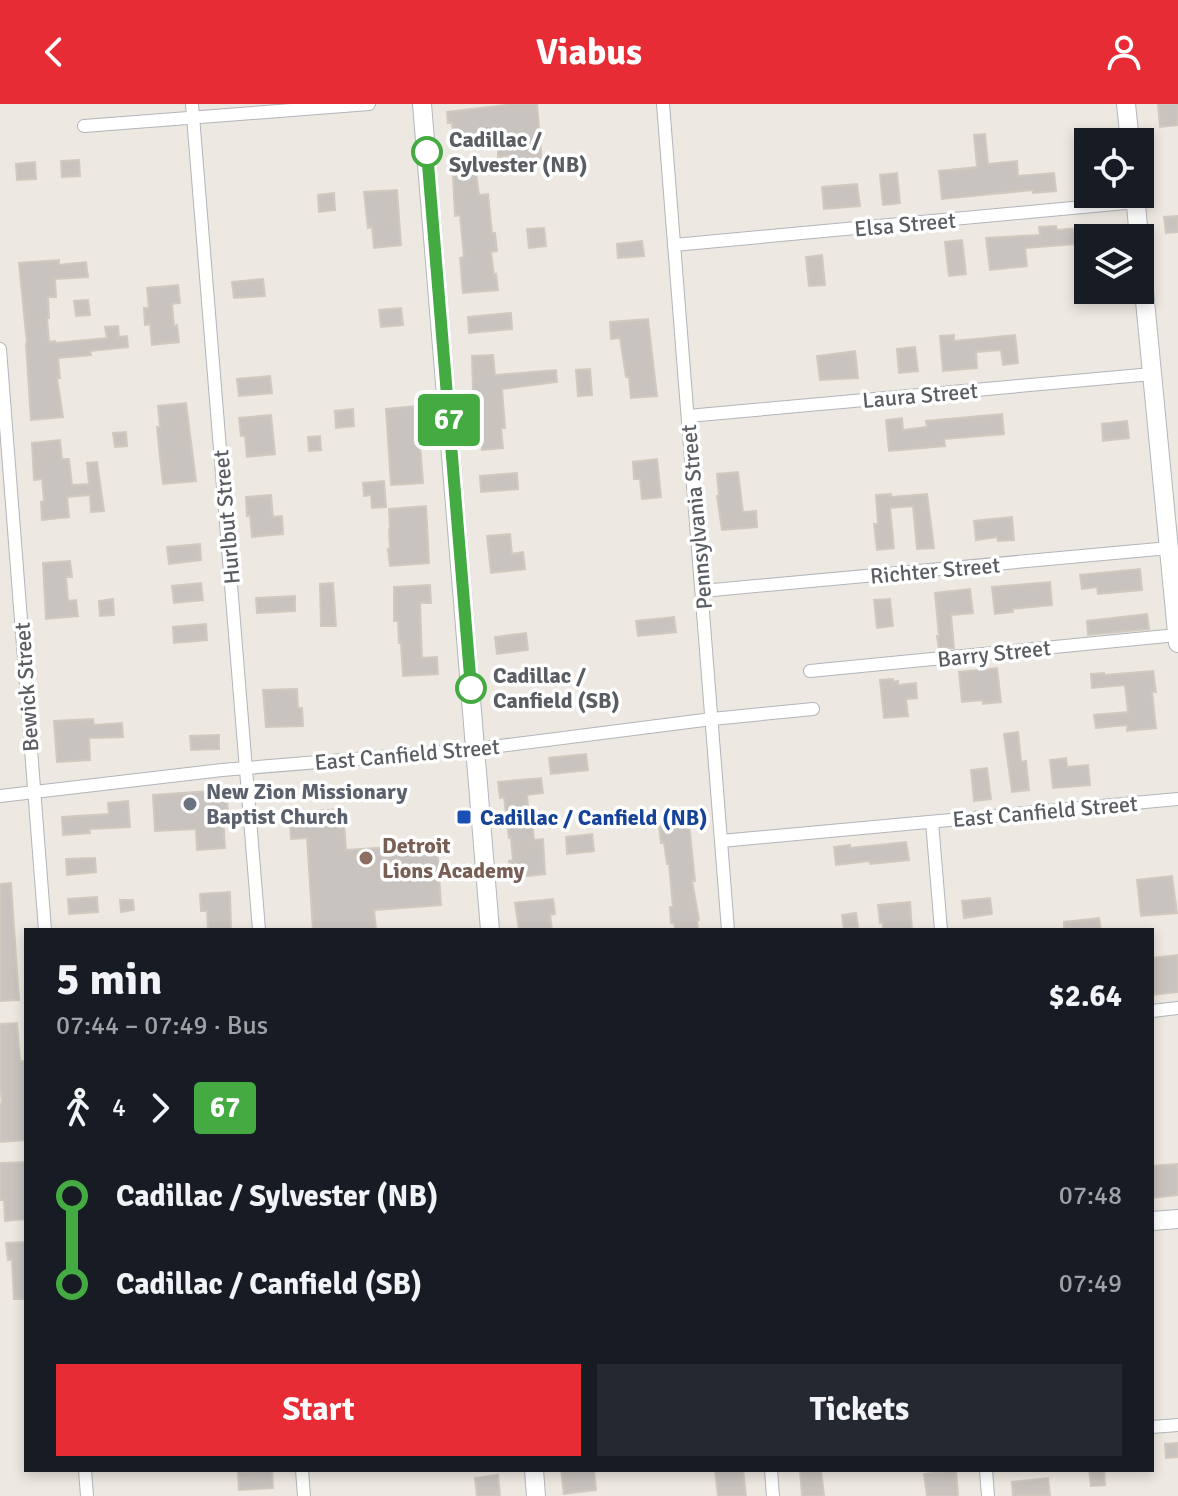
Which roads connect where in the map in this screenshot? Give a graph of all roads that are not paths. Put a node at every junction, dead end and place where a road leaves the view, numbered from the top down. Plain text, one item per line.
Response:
1 (192, 104) edge
2 (369, 104) edge
3 (422, 104) edge
4 (663, 104) edge
5 (1126, 104) edge
6 (193, 118) junction
7 (84, 126) dead end
8 (1129, 128) edge
9 (1074, 204) edge
10 (674, 245) junction
11 (1145, 304) edge
12 (0, 349) edge
13 (1152, 374) junction
14 (688, 416) junction
15 (1169, 548) junction
16 (702, 591) junction
17 (1177, 635) edge
18 (1178, 643) edge
19 (810, 671) dead end
20 (813, 709) dead end
21 (712, 719) junction
22 (476, 749) junction
23 (246, 769) junction
24 (34, 792) junction
25 (0, 796) edge
26 (1178, 799) edge
27 (932, 822) junction
28 (721, 841) junction
29 (45, 928) edge
30 (259, 928) edge
31 (490, 928) edge
32 (728, 928) edge
33 (941, 928) edge
34 (1178, 1008) edge
35 (1154, 1011) edge
36 (1178, 1219) edge
37 (1154, 1221) edge
38 (1178, 1425) edge
39 (1154, 1427) edge
40 (85, 1472) edge
41 (302, 1472) edge
42 (534, 1472) edge
43 (771, 1472) edge
44 (986, 1472) edge
45 (87, 1496) edge
46 (304, 1496) edge
47 (536, 1496) edge
48 (773, 1496) edge
49 (988, 1496) edge

1 - 6 street, Hurlbut Street
2 - 6 street
3 - 22 street
4 - 10 street, Pennsylvania Street
5 - 8 street
6 - 7 street
6 - 23 street, Hurlbut Street
9 - 10 street, Elsa Street
10 - 14 street, Pennsylvania Street
11 - 13 street
12 - 24 street, Bewick Street
13 - 14 street, Laura Street
13 - 15 street
14 - 16 street, Pennsylvania Street
15 - 16 street, Richter Street
15 - 17 street
16 - 21 street, Pennsylvania Street
17 - 18 street
17 - 19 street, Barry Street
20 - 21 street, East Canfield Street
21 - 22 street, East Canfield Street
21 - 28 street, Pennsylvania Street
22 - 23 street, East Canfield Street
22 - 31 street
23 - 24 street, East Canfield Street
23 - 30 street, Hurlbut Street
24 - 25 street, East Canfield Street
24 - 29 street, Bewick Street
26 - 27 street, East Canfield Street
27 - 28 street, East Canfield Street
27 - 33 street
28 - 32 street, Pennsylvania Street
34 - 35 street
36 - 37 street
38 - 39 street
40 - 45 street
41 - 46 street
42 - 47 street
43 - 48 street
44 - 49 street

